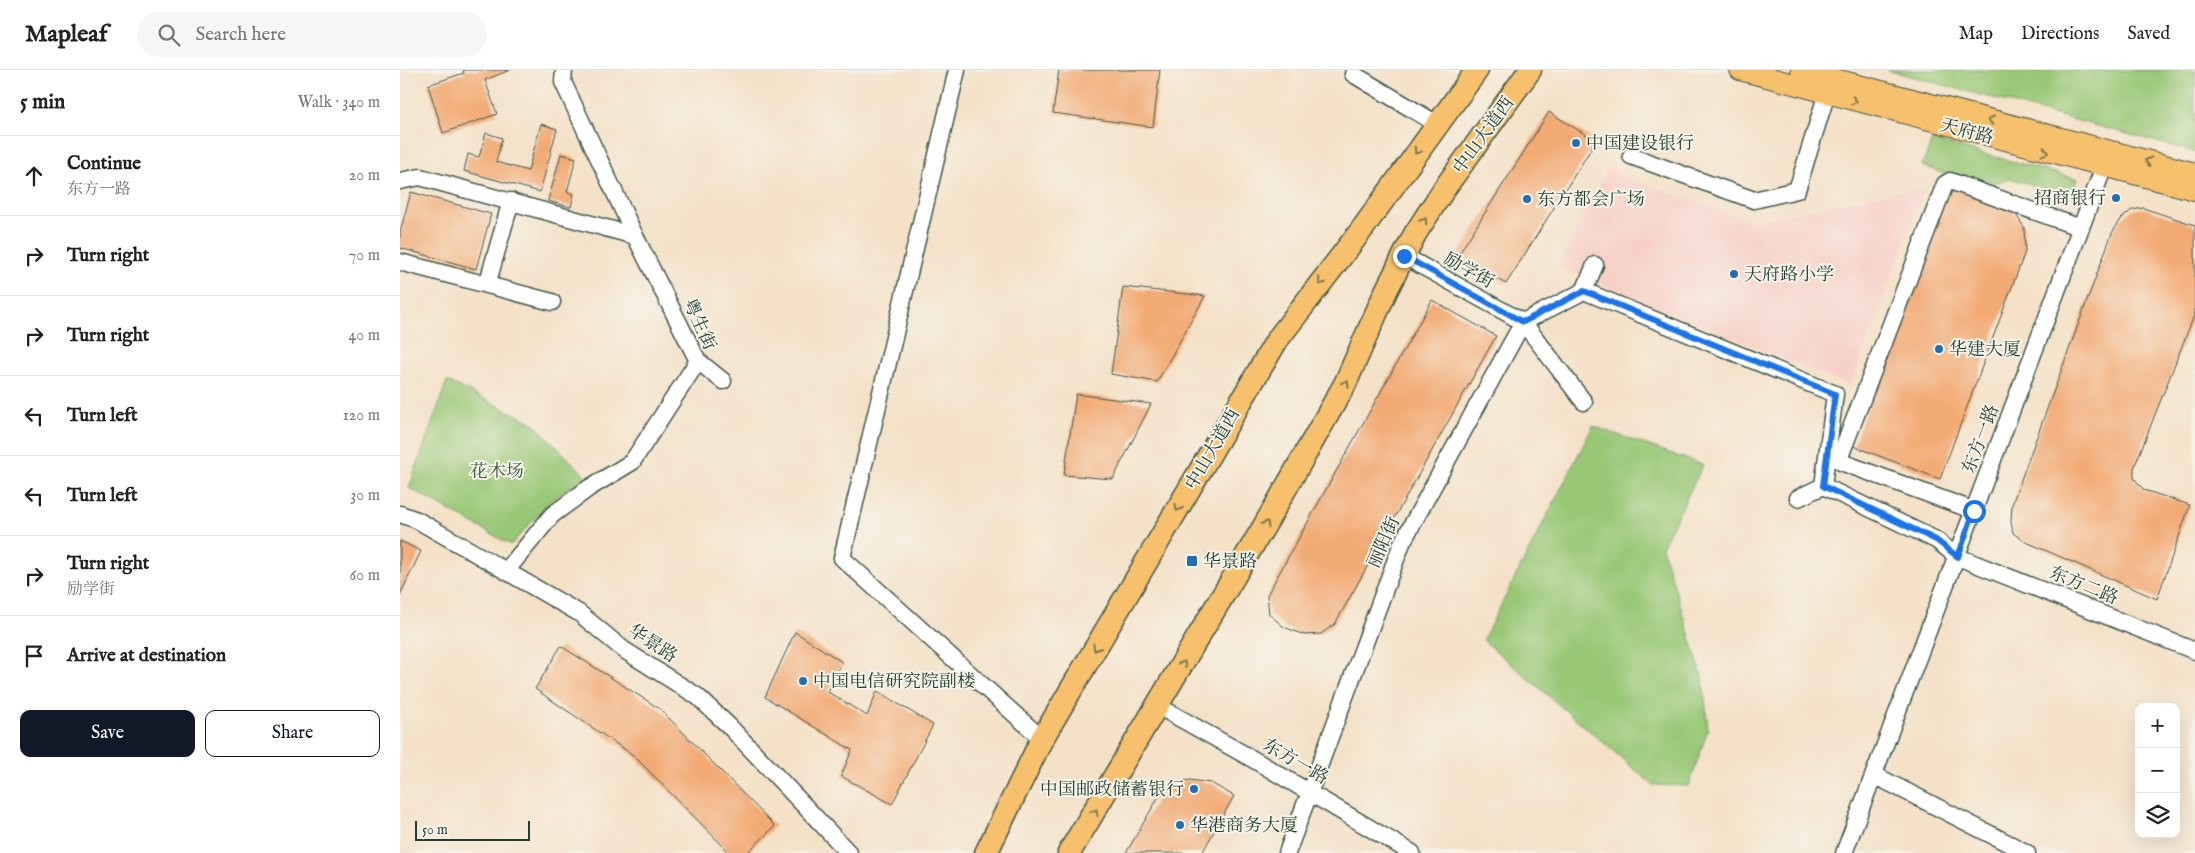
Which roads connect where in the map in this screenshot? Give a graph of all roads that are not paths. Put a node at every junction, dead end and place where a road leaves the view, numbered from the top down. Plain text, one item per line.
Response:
1 (564, 70) edge
2 (957, 70) edge
3 (1478, 70) edge
4 (1530, 70) edge
5 (1740, 70) edge
6 (1801, 70) edge
7 (1353, 74) dead end
8 (1827, 93) junction
9 (1437, 124) junction
10 (1631, 156) dead end
11 (2107, 159) junction
12 (2195, 173) edge
13 (400, 181) edge
14 (2195, 190) edge
15 (511, 201) junction
16 (2082, 228) junction
17 (635, 236) junction
18 (1404, 256) junction
19 (400, 262) edge
20 (1596, 265) dead end
21 (487, 285) junction
22 (1584, 291) junction
23 (552, 302) dead end
24 (1519, 320) junction
25 (698, 361) junction
26 (723, 381) dead end
27 (1584, 402) dead end
28 (1823, 486) junction
29 (1798, 498) dead end
30 (1974, 511) junction
31 (400, 514) edge
32 (1958, 557) junction
33 (507, 570) junction
34 (2195, 651) edge
35 (1158, 706) junction
36 (1042, 739) junction
37 (1874, 775) junction
38 (1309, 792) junction
39 (986, 851) edge
40 (849, 853) edge
41 (1069, 853) edge
42 (1287, 853) edge
43 (1412, 853) edge
44 (1844, 853) edge
45 (2027, 853) edge

1 - 17 street, 粤生街
2 - 36 street
3 - 9 highway, 中山大道西
18 -> 4 highway, 中山大道西
5 - 8 main road, 天府路
11 -> 6 main road, 天府路
7 - 9 street
8 - 10 street
8 -> 11 main road, 天府路
9 -> 36 highway, 中山大道西
12 -> 11 main road, 天府路
11 - 14 main road, 天府路
11 - 16 street, 东方一路
13 - 15 street
15 - 17 street
15 - 21 street
16 - 30 street, 东方一路
16 - 30 street
17 - 25 street, 粤生街
18 - 24 street, 励学街
35 -> 18 highway, 中山大道西
19 - 21 street
20 - 22 street
21 - 23 street
22 - 24 street
22 - 28 street
24 - 27 street
24 - 38 street, 丽阳街
25 - 26 street
25 - 33 street, 粤生街
28 - 29 street
28 - 32 street, 东方二路
30 - 32 street, 东方一路
31 - 33 street, 华景路
32 - 34 street, 东方二路
32 - 37 street, 东方一路
33 - 40 street, 华景路
35 - 38 street, 东方一路
41 -> 35 highway, 中山大道西
36 - 39 highway, 中山大道西
37 - 44 street, 东方一路
37 - 45 street
38 - 42 street, 丽阳街
38 - 43 street, 东方一路

